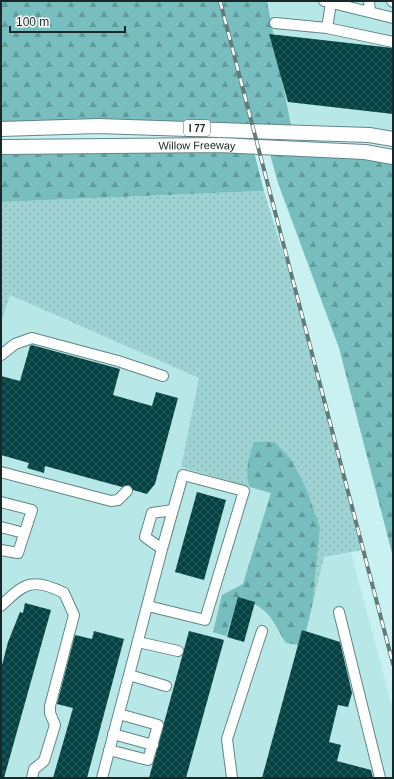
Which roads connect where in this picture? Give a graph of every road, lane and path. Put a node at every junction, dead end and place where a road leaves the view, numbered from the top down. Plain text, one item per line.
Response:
1 (369, 1) edge
2 (327, 2) edge
3 (370, 12) junction
4 (393, 18) edge
5 (274, 23) dead end
6 (328, 28) junction
7 (393, 42) edge
8 (1, 129) edge
9 (393, 139) edge
10 (1, 147) edge
11 (393, 157) edge
12 (1, 356) edge
13 (163, 376) dead end
14 (1, 472) edge
15 (127, 491) dead end
16 (1, 502) edge
17 (173, 510) junction
18 (1, 527) edge
19 (24, 533) junction
20 (162, 549) junction
21 (1, 550) edge
22 (1, 606) edge
23 (148, 606) junction
24 (340, 612) dead end
25 (262, 631) dead end
26 (138, 642) junction
27 (178, 651) dead end
28 (129, 675) junction
29 (166, 686) dead end
30 (119, 714) junction
31 (114, 734) junction
32 (152, 745) junction
33 (109, 750) junction
34 (32, 778) edge
35 (102, 778) edge
36 (232, 778) edge
37 (380, 778) edge

1 - 3 lane
2 - 3 lane
2 - 6 lane
3 - 4 lane
5 - 6 lane
6 - 7 lane
8 - 9 highway, Willow Freeway / I 77
10 - 11 highway, Willow Freeway / I 77
12 - 13 lane
14 - 15 lane
16 - 19 lane
17 - 20 lane
17 - 20 lane
17 - 23 lane
18 - 19 lane
19 - 21 lane
20 - 23 lane
22 - 34 lane
23 - 26 lane
24 - 37 lane
25 - 36 lane
26 - 27 lane
26 - 28 lane
28 - 29 lane
28 - 30 lane
30 - 31 lane
30 - 32 lane
31 - 32 lane
31 - 33 lane
32 - 33 lane
33 - 35 lane

